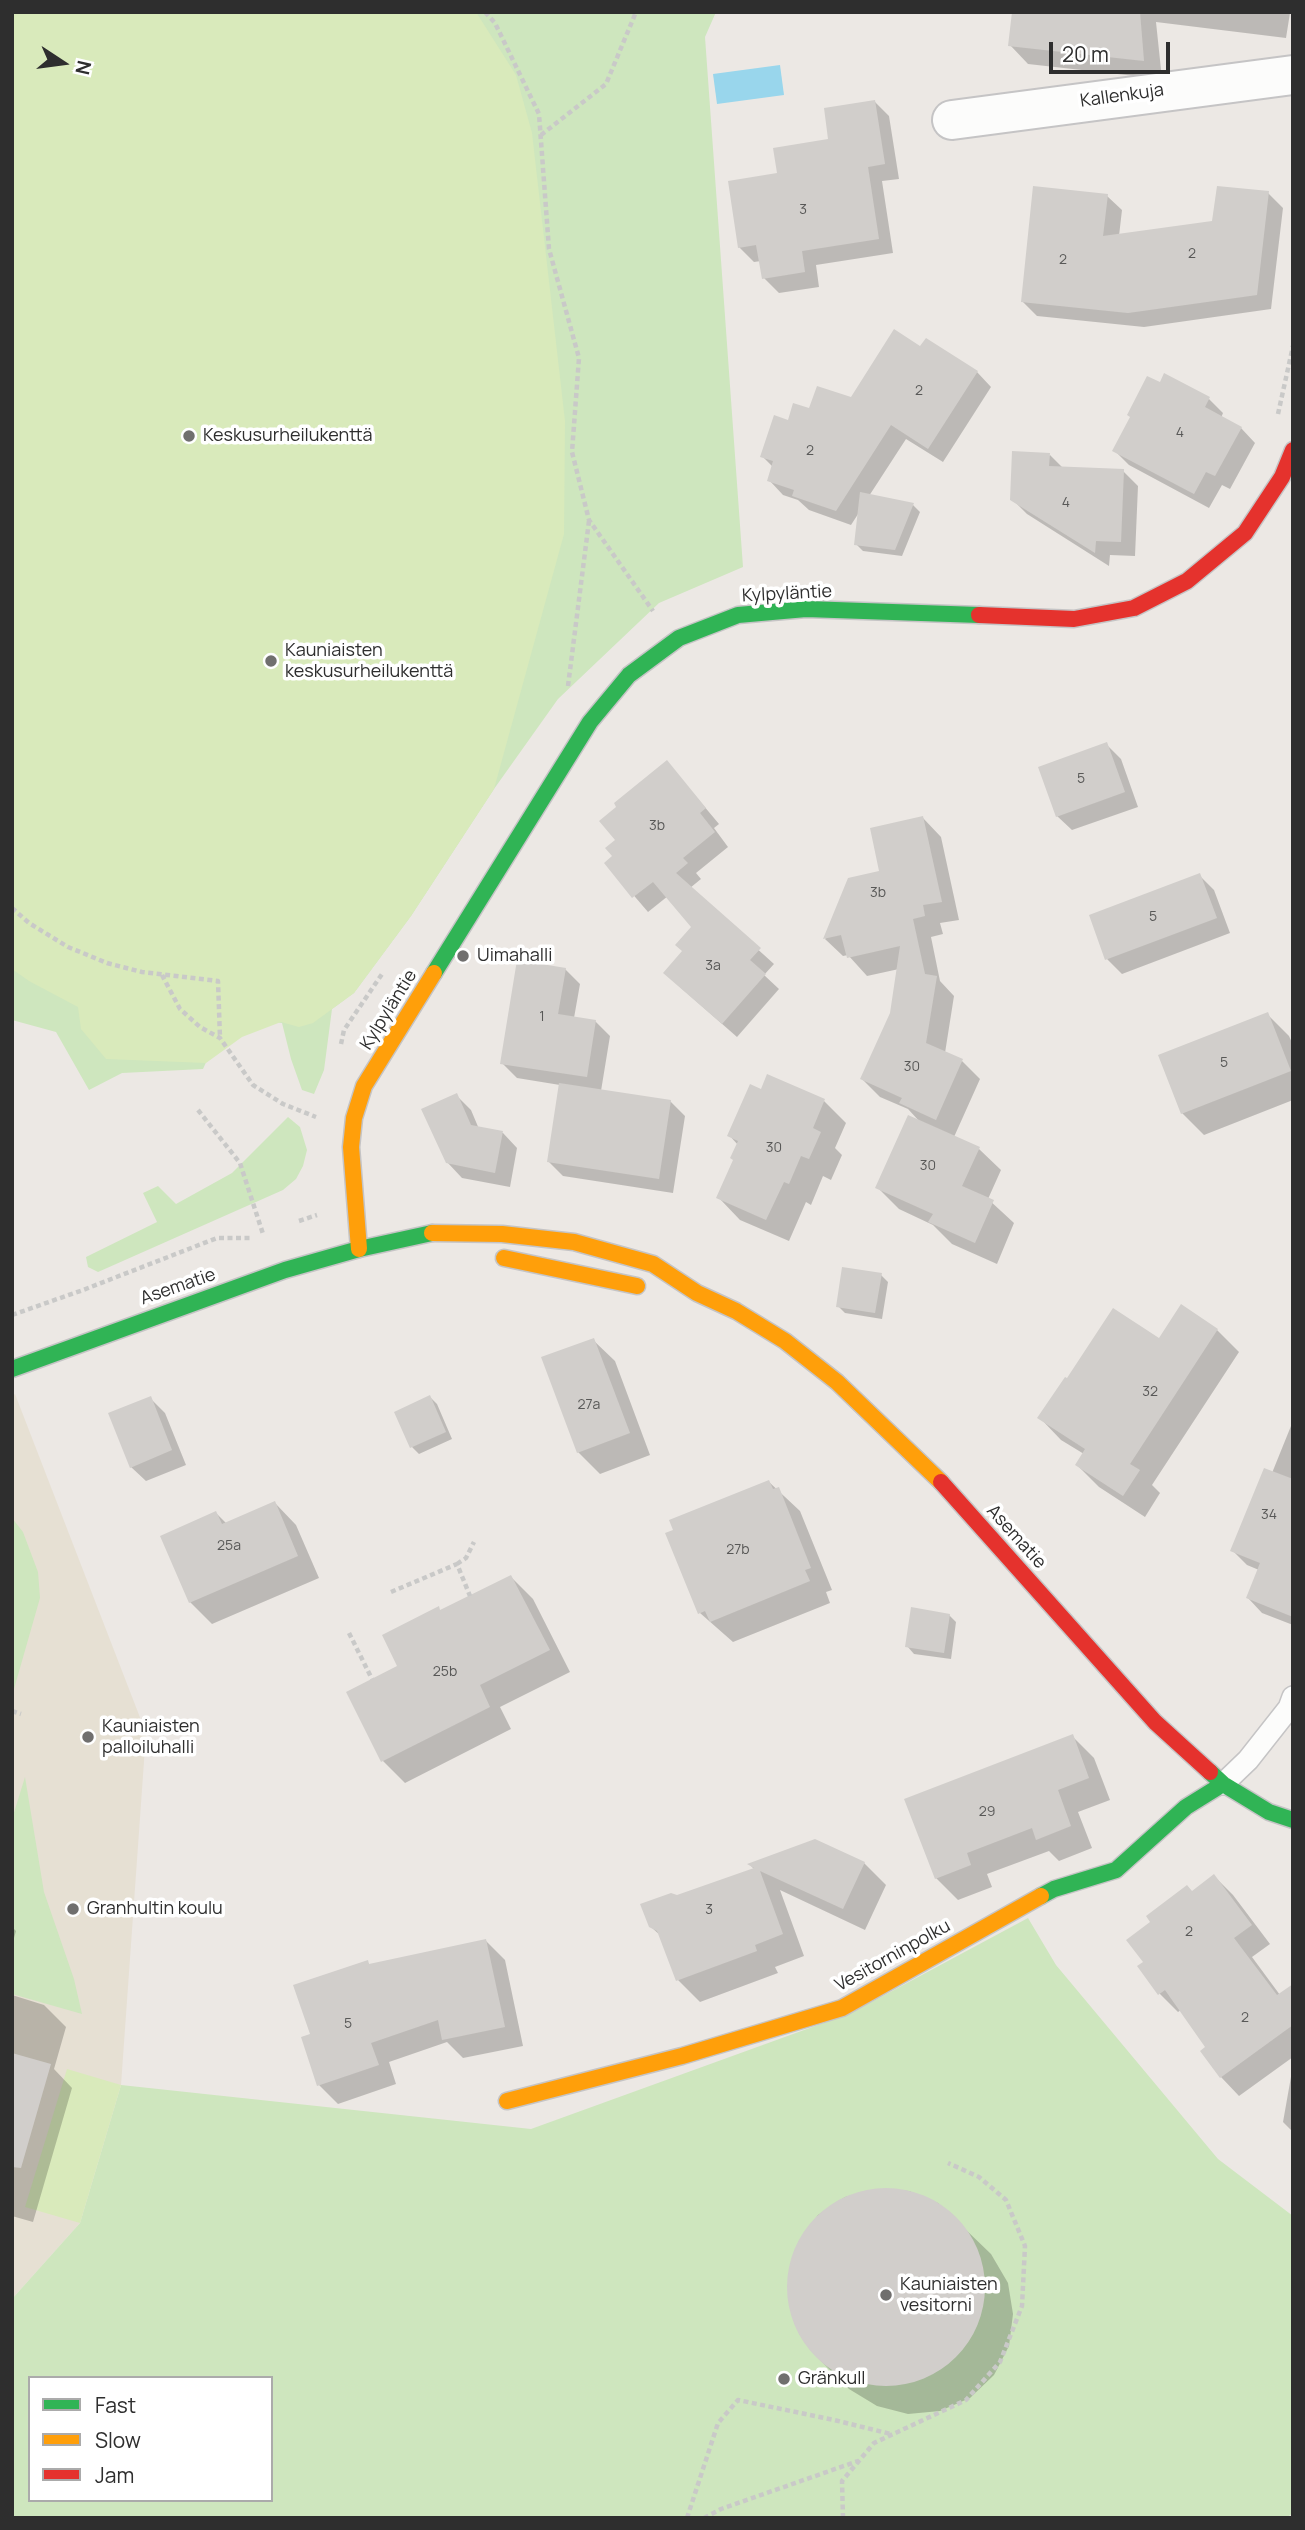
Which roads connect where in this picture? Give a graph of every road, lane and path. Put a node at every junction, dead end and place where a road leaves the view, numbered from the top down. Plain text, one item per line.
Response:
1 (485, 12) edge
2 (636, 12) edge
3 (1293, 75) edge
4 (952, 120) dead end
5 (541, 135) junction
6 (1293, 346) edge
7 (1274, 425) dead end
8 (1293, 450) edge
9 (589, 520) junction
10 (659, 620) dead end
11 (567, 691) dead end
12 (12, 908) edge
13 (162, 975) junction
14 (220, 1038) junction
15 (198, 1110) dead end
16 (324, 1118) dead end
17 (354, 1208) junction
18 (295, 1223) dead end
19 (274, 1230) dead end
20 (263, 1234) junction
21 (359, 1249) junction
22 (408, 1255) dead end
23 (492, 1258) dead end
24 (698, 1293) junction
25 (12, 1315) edge
26 (12, 1368) edge
27 (474, 1542) dead end
28 (457, 1564) junction
29 (391, 1591) dead end
30 (470, 1596) dead end
31 (349, 1633) dead end
32 (372, 1679) dead end
33 (1293, 1697) edge
34 (12, 1711) edge
35 (21, 1714) dead end
36 (1223, 1784) junction
37 (1293, 1820) edge
38 (507, 2101) dead end
39 (948, 2163) dead end
40 (892, 2434) junction
41 (859, 2461) junction
42 (687, 2518) edge
43 (704, 2518) edge
44 (843, 2518) edge

1 - 5 path
2 - 5 path
3 - 4 street, Kallenkuja
5 - 9 path
6 - 7 path
8 - 17 street, Kylpyläntie
9 - 10 path
9 - 11 path
12 - 13 path
13 - 14 path
13 - 14 path
14 - 16 path
15 - 20 path
17 - 18 path
17 - 21 street, Kylpyläntie
19 - 20 path
20 - 25 path
21 - 22 street, Asematie
21 - 24 street, Asematie
21 - 26 street, Asematie
23 - 24 street, Asematie
24 - 36 street, Asematie
27 - 28 path
28 - 29 path
28 - 30 path
31 - 32 path
33 - 36 lane
34 - 35 path
36 - 37 street, Asematie
36 - 38 street, Vesitorninpolku
39 - 40 path
40 - 41 path
40 - 42 path
41 - 43 path
41 - 44 path

